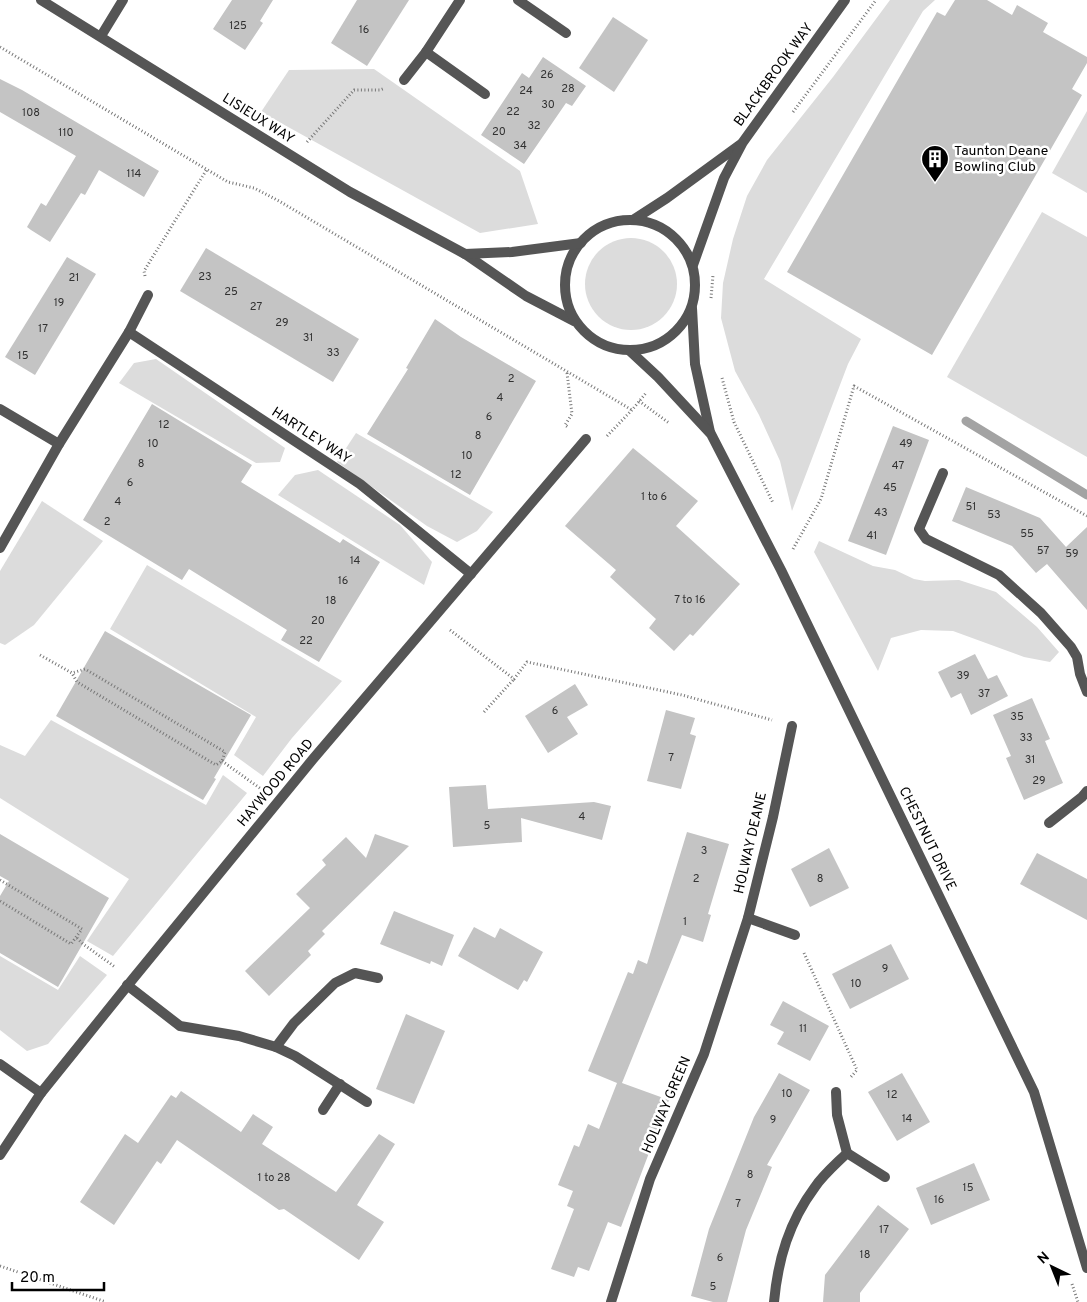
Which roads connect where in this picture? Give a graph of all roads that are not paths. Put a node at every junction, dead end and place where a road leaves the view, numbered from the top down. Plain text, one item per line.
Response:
1 (41, 0) edge
2 (123, 0) edge
3 (460, 0) edge
4 (518, 0) edge
5 (845, 0) edge
6 (566, 33) dead end
7 (101, 36) junction
8 (426, 52) junction
9 (404, 80) road end
10 (485, 94) dead end
11 (743, 142) junction
12 (633, 220) junction
13 (581, 243) junction
14 (465, 254) junction
15 (693, 265) junction
16 (148, 295) road end
17 (692, 307) junction
18 (574, 320) junction
19 (129, 332) junction
20 (630, 351) junction
21 (0, 409) edge
22 (711, 434) junction
23 (585, 440) road end
24 (59, 444) junction
25 (943, 473) dead end
26 (0, 548) edge
27 (471, 574) junction
28 (1087, 692) edge
29 (792, 726) road end
30 (1087, 791) edge
31 (1049, 823) dead end
32 (748, 918) junction
33 (795, 934) road end
34 (378, 978) dead end
35 (129, 983) junction
36 (276, 1047) junction
37 (0, 1064) edge
38 (340, 1084) junction
39 (836, 1092) road end
40 (41, 1093) junction
41 (368, 1102) dead end
42 (323, 1110) dead end
43 (847, 1153) junction
44 (0, 1156) edge
45 (885, 1177) dead end
46 (1087, 1268) edge
47 (610, 1302) edge
48 (774, 1302) edge

1 - 7 street, LISIEUX WAY
2 - 7 street
3 - 8 street
4 - 6 street
5 - 11 street, BLACKBROOK WAY
7 - 14 street, LISIEUX WAY
8 - 9 street
8 - 10 street
11 - 12 street, BLACKBROOK WAY
11 - 15 street, BLACKBROOK WAY
12 - 13 street
12 - 15 street
13 - 14 street
13 - 18 street
14 - 18 street, LISIEUX WAY
15 - 17 street
16 - 19 street
17 - 20 street
17 - 22 street, CHESTNUT DRIVE
18 - 20 street
19 - 24 street
19 - 27 street, HARTLEY WAY
20 - 22 street, CHESTNUT DRIVE
21 - 24 street
22 - 46 street, CHESTNUT DRIVE
23 - 27 street, HAYWOOD ROAD
24 - 26 street
25 - 28 street
27 - 35 street, HAYWOOD ROAD
29 - 32 street, HOLWAY DEANE
30 - 31 street
32 - 33 street
32 - 47 street, HOLWAY GREEN
34 - 36 street
35 - 36 street
35 - 40 street, HAYWOOD ROAD
36 - 38 street
37 - 40 street
38 - 41 street
38 - 42 street
39 - 43 street
40 - 44 street, HAYWOOD ROAD
43 - 45 street
43 - 48 street

